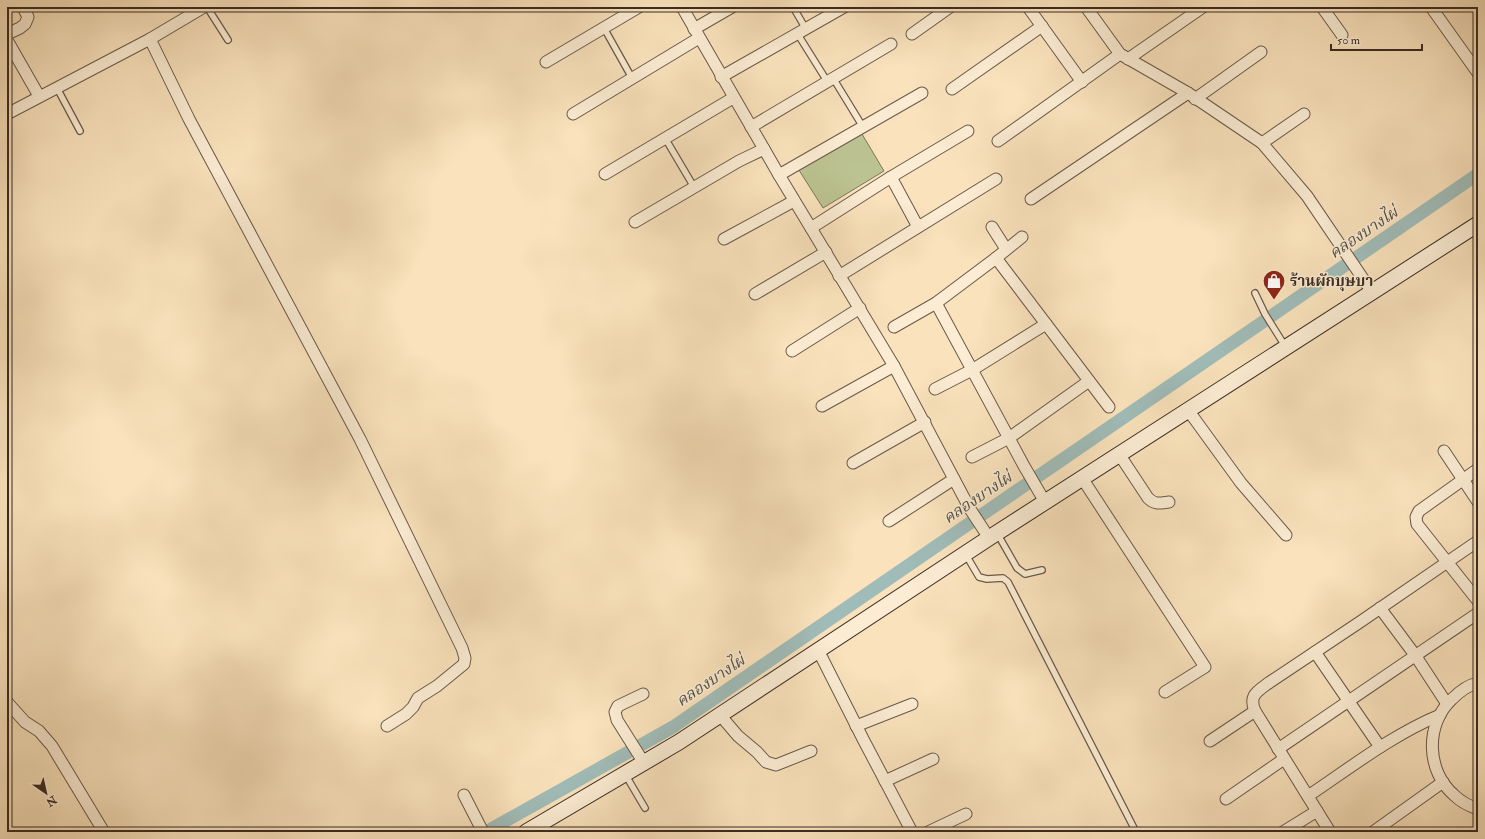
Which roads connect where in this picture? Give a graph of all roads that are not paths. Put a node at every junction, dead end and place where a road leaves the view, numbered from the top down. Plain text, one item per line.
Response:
1 (23, 7) edge
2 (204, 7) edge
3 (207, 7) edge
4 (639, 7) edge
5 (682, 7) edge
6 (732, 7) edge
7 (793, 7) edge
8 (844, 7) edge
9 (950, 7) edge
10 (1028, 7) edge
11 (1086, 7) edge
12 (1202, 7) edge
13 (1322, 7) edge
14 (1431, 7) edge
15 (1042, 26) junction
16 (604, 28) junction
17 (801, 31) junction
18 (7, 34) edge
19 (696, 34) junction
20 (912, 34) dead end
21 (1342, 35) dead end
22 (150, 39) junction
23 (7, 40) edge
24 (228, 40) dead end
25 (891, 44) dead end
26 (1261, 52) dead end
27 (1124, 57) junction
28 (546, 62) dead end
29 (1478, 73) edge
30 (721, 77) junction
31 (632, 78) junction
32 (830, 80) junction
33 (1082, 82) junction
34 (57, 88) junction
35 (952, 89) dead end
36 (922, 93) dead end
37 (39, 96) junction
38 (1192, 96) junction
39 (733, 98) junction
40 (7, 114) edge
41 (573, 114) dead end
42 (1304, 114) dead end
43 (751, 127) junction
44 (863, 127) junction
45 (80, 131) dead end
46 (968, 131) dead end
47 (665, 138) junction
48 (998, 141) dead end
49 (1262, 143) junction
50 (764, 149) junction
51 (605, 174) dead end
52 (779, 175) junction
53 (891, 177) junction
54 (996, 179) dead end
55 (694, 187) junction
56 (1032, 199) dead end
57 (794, 200) junction
58 (635, 222) dead end
59 (1477, 226) edge
60 (918, 227) junction
61 (992, 227) dead end
62 (811, 228) junction
63 (1022, 237) dead end
64 (724, 239) dead end
65 (1006, 249) junction
66 (826, 252) junction
67 (996, 258) junction
68 (839, 276) junction
69 (1370, 289) junction
70 (1255, 293) dead end
71 (755, 294) dead end
72 (936, 303) junction
73 (860, 308) junction
74 (1046, 324) junction
75 (894, 327) dead end
76 (1286, 347) junction
77 (792, 350) dead end
78 (894, 366) junction
79 (972, 370) junction
80 (1089, 381) junction
81 (936, 389) dead end
82 (822, 406) dead end
83 (1109, 407) dead end
84 (1188, 410) junction
85 (925, 422) junction
86 (1009, 438) junction
87 (1444, 451) dead end
88 (1119, 454) junction
89 (972, 457) dead end
90 (853, 462) dead end
91 (1478, 469) edge
92 (1082, 478) junction
93 (954, 479) junction
94 (1463, 480) junction
95 (1041, 496) junction
96 (1169, 502) dead end
97 (1478, 502) edge
98 (889, 521) dead end
99 (990, 534) junction
100 (1286, 536) dead end
101 (1478, 541) edge
102 (966, 553) junction
103 (1446, 562) junction
104 (1042, 570) dead end
105 (1478, 601) edge
106 (1380, 608) junction
107 (1478, 613) edge
108 (818, 650) junction
109 (1316, 652) junction
110 (1415, 655) junction
111 (1478, 683) edge
112 (1165, 692) dead end
113 (643, 694) dead end
114 (1348, 701) junction
115 (7, 702) edge
116 (912, 704) dead end
117 (1447, 704) junction
118 (1255, 711) junction
119 (720, 715) junction
120 (1440, 715) junction
121 (387, 726) dead end
122 (856, 726) junction
123 (1210, 741) dead end
124 (1380, 747) junction
125 (1278, 749) junction
126 (811, 750) dead end
127 (641, 759) junction
128 (933, 759) dead end
129 (1284, 759) junction
130 (625, 774) junction
131 (885, 781) junction
132 (1443, 782) junction
133 (464, 796) dead end
134 (1308, 796) junction
135 (1226, 799) dead end
136 (646, 808) dead end
137 (1478, 809) edge
138 (1316, 810) junction
139 (966, 814) dead end
140 (483, 830) edge
141 (104, 832) edge
142 (526, 832) edge
143 (912, 832) edge
144 (928, 832) edge
145 (1136, 832) edge
146 (1283, 832) edge
147 (1330, 832) edge
148 (1373, 832) edge

1 - 18 street
2 - 22 street
3 - 24 lane
4 - 16 street
5 - 19 street
6 - 19 street
7 - 17 lane
8 - 17 street
9 - 20 street
10 - 15 street
11 - 27 street
12 - 27 street
13 - 21 street
14 - 29 street
15 - 33 street
15 - 35 street
16 - 28 street
16 - 31 lane
17 - 30 street
17 - 32 lane
19 - 30 street
19 - 31 street
22 - 34 street
22 - 121 street
23 - 37 street
25 - 32 street
26 - 38 street
27 - 33 street
27 - 38 street
30 - 39 street
31 - 41 street
32 - 43 street
32 - 44 lane
33 - 48 street
34 - 37 street
34 - 45 lane
36 - 44 street
37 - 40 street
38 - 49 street
38 - 56 street
39 - 43 street
39 - 47 street
42 - 49 street
43 - 50 street
44 - 52 street
46 - 53 street
47 - 51 street
47 - 55 lane
49 - 69 street
50 - 52 street
50 - 55 street
52 - 57 street
53 - 60 street
53 - 62 street
54 - 60 street
55 - 58 street
57 - 62 street
57 - 64 street
59 - 69 street
60 - 68 street
61 - 65 street
62 - 66 street
63 - 65 street
65 - 67 street
66 - 68 street
66 - 71 street
67 - 72 street
67 - 74 street
68 - 73 street
69 - 76 street
70 - 76 lane
72 - 75 street
72 - 79 street
73 - 77 street
73 - 78 street
74 - 79 street
74 - 80 street
76 - 84 street
78 - 82 street
78 - 85 street
79 - 81 street
79 - 86 street
80 - 83 street
80 - 86 street
84 - 88 street
84 - 100 street
85 - 90 street
85 - 93 street
86 - 89 street
86 - 95 street
87 - 94 street
88 - 92 street
88 - 96 street
91 - 94 street
92 - 95 street
92 - 112 street
93 - 98 street
93 - 99 street
94 - 97 street
94 - 103 street
95 - 99 street
99 - 102 street
99 - 104 lane
101 - 103 street
102 - 108 street
102 - 145 lane
103 - 105 street
103 - 106 street
106 - 109 street
106 - 110 street
107 - 110 street
108 - 119 street
108 - 122 street
109 - 114 street
109 - 118 street
110 - 114 street
110 - 117 street
111 - 117 street
113 - 127 street
114 - 124 street
114 - 125 street
115 - 141 street
116 - 122 street
117 - 120 street
118 - 123 street
118 - 125 street
119 - 126 street
119 - 127 street
120 - 124 street
120 - 132 street
122 - 131 street
124 - 134 street
125 - 129 street
127 - 130 street
128 - 131 street
129 - 134 street
129 - 135 street
130 - 136 lane
130 - 142 street
131 - 143 street
132 - 137 street
132 - 148 street
133 - 140 street
134 - 138 street
138 - 146 street
138 - 147 street
139 - 144 street

